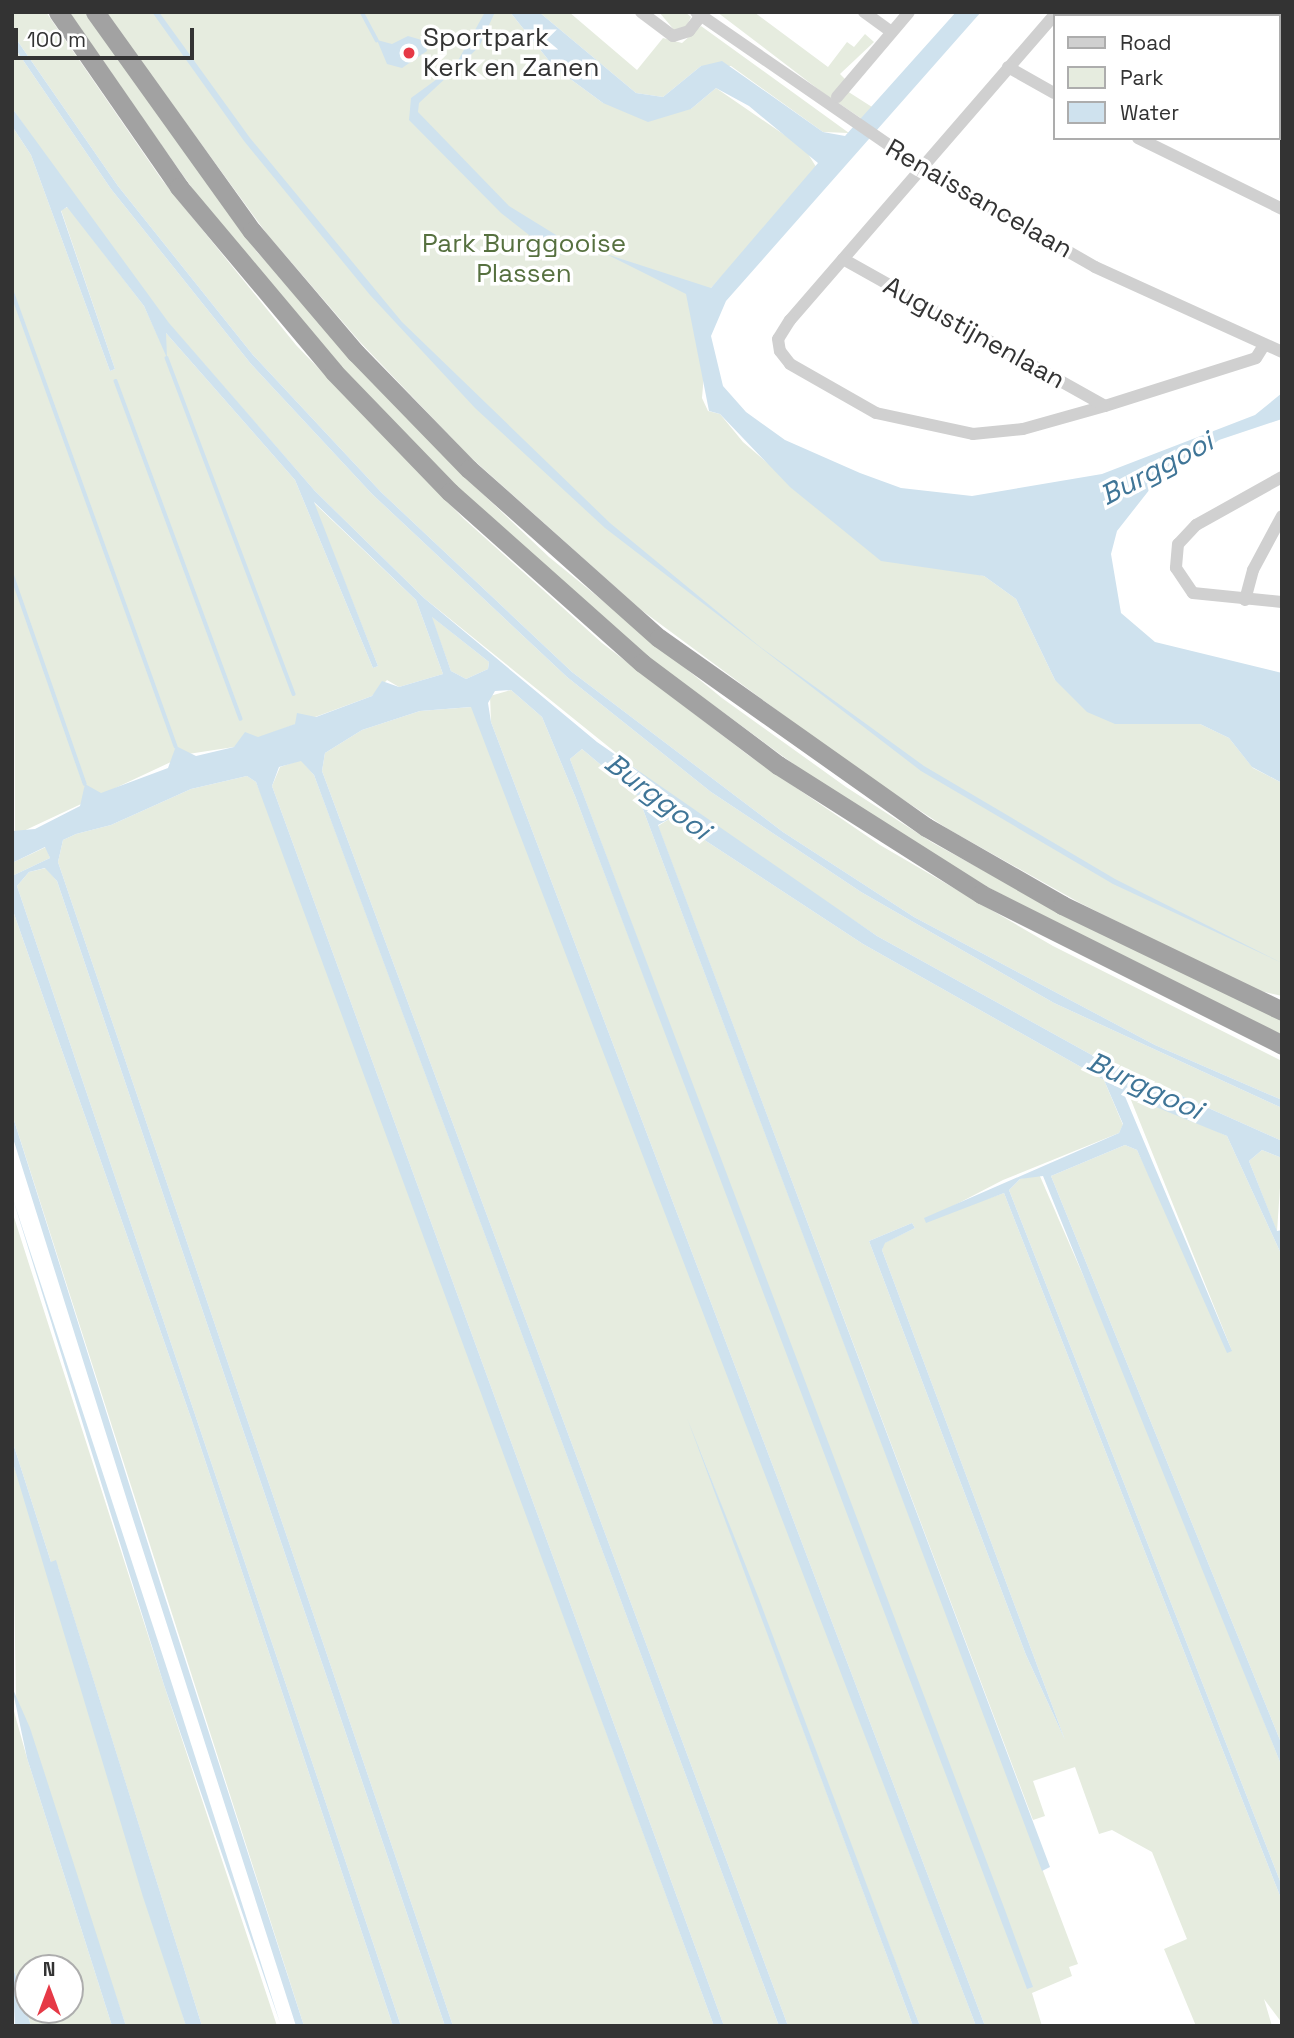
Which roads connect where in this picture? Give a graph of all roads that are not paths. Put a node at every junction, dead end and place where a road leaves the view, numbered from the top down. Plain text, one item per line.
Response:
1 (58, 12) edge
2 (95, 12) edge
3 (640, 12) edge
4 (864, 12) edge
5 (909, 12) edge
6 (700, 14) edge
7 (1052, 18) edge
8 (892, 32) junction
9 (1008, 67) junction
10 (1052, 92) edge
11 (837, 97) dead end
12 (1142, 140) edge
13 (924, 169) junction
14 (1282, 209) edge
15 (843, 260) junction
16 (1264, 345) junction
17 (1282, 352) edge
18 (1105, 406) junction
19 (1282, 477) edge
20 (1282, 516) edge
21 (1245, 600) junction
22 (1282, 602) edge
23 (1282, 1011) edge
24 (1282, 1045) edge

1 - 24 highway
2 - 23 highway
3 - 6 street
4 - 8 street
5 - 8 street
6 - 13 street, Renaissancelaan
7 - 9 street, Augustijnenlaan
8 - 11 street
9 - 10 street
9 - 13 street, Augustijnenlaan
12 - 14 street
13 - 15 street, Augustijnenlaan
13 - 16 street, Renaissancelaan
15 - 18 street, Augustijnenlaan
15 - 18 street, Augustijnenlaan
16 - 17 street, Renaissancelaan
16 - 18 street, Augustijnenlaan
19 - 21 street
20 - 21 street
21 - 22 street

